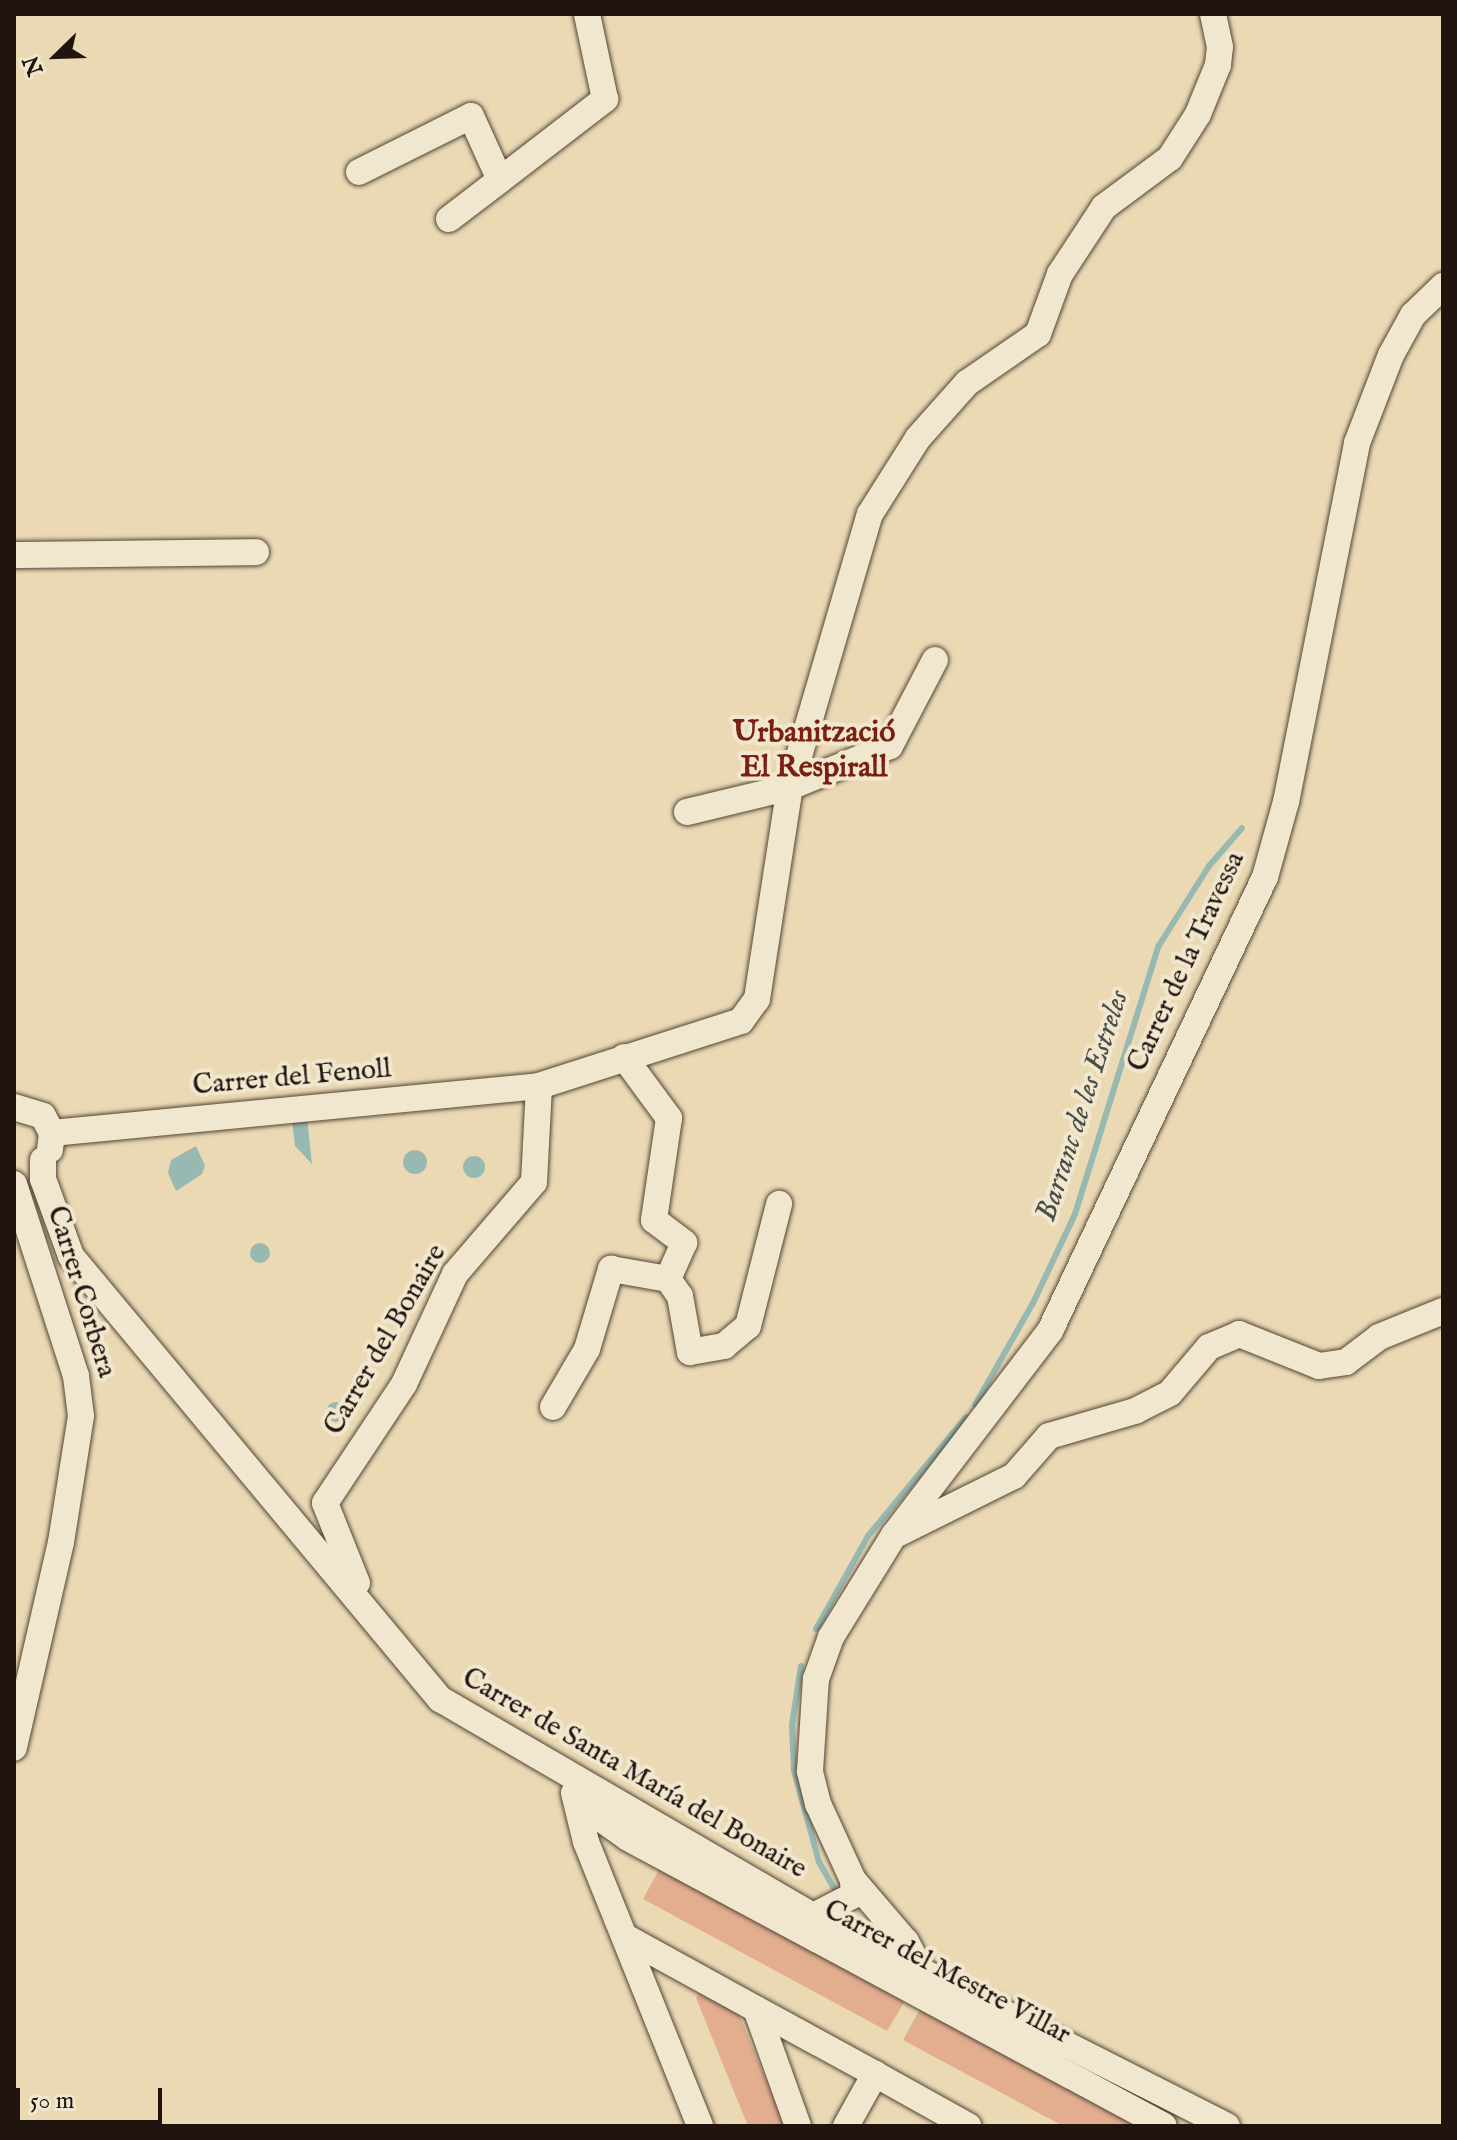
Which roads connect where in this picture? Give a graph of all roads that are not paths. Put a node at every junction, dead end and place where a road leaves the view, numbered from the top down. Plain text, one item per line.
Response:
1 (587, 14) edge
2 (1213, 14) edge
3 (359, 172) dead end
4 (500, 180) junction
5 (449, 219) dead end
6 (1443, 286) edge
7 (256, 552) dead end
8 (14, 555) edge
9 (935, 660) dead end
10 (790, 787) junction
11 (687, 812) dead end
12 (624, 1057) junction
13 (539, 1086) junction
14 (14, 1105) edge
15 (52, 1133) junction
16 (43, 1160) junction
17 (14, 1168) edge
18 (14, 1184) edge
19 (779, 1204) dead end
20 (668, 1279) junction
21 (1443, 1311) edge
22 (553, 1407) dead end
23 (894, 1535) junction
24 (369, 1612) junction
25 (14, 1748) edge
26 (573, 1789) junction
27 (636, 1830) junction
28 (598, 1872) junction
29 (854, 1887) junction
30 (878, 1910) junction
31 (813, 1916) junction
32 (627, 1938) junction
33 (862, 1940) junction
34 (920, 1968) junction
35 (756, 2009) junction
36 (875, 2074) junction
37 (700, 2126) edge
38 (798, 2126) edge
39 (846, 2126) edge
40 (968, 2126) edge
41 (1164, 2126) edge
42 (1227, 2126) edge

1 - 4 street
2 - 10 street
3 - 4 street
4 - 5 street
6 - 23 street, Carrer de la Travessa
7 - 8 street
9 - 10 street
10 - 11 street
10 - 12 street
12 - 13 street
12 - 20 street
13 - 15 street, Carrer del Fenoll
13 - 24 street, Carrer del Bonaire
14 - 15 street
15 - 16 street
16 - 17 street
16 - 24 street, Carrer de Santa María del Bonaire
18 - 25 street, Carrer Corbera
19 - 20 street
20 - 22 street
21 - 23 street
23 - 29 street, Carrer de la Travessa
24 - 26 street, Carrer de Santa María del Bonaire
26 - 27 street, Carrer de Santa María del Bonaire
26 - 28 street
27 - 28 street
27 - 31 street, Carrer de Santa María del Bonaire
27 - 41 street, Carrer del Mestre Villar
28 - 32 street
29 - 30 street, Carrer de la Travessa
29 - 31 street
29 - 33 street, Carrer de la Travessa
30 - 33 street
30 - 34 street, Carrer de la Travessa
31 - 33 street, Carrer de Santa María del Bonaire
32 - 35 street
32 - 37 street
33 - 34 street, Carrer de Santa María del Bonaire
34 - 42 street, Carrer de Santa María del Bonaire
35 - 36 street
35 - 38 street
36 - 39 street
36 - 40 street

